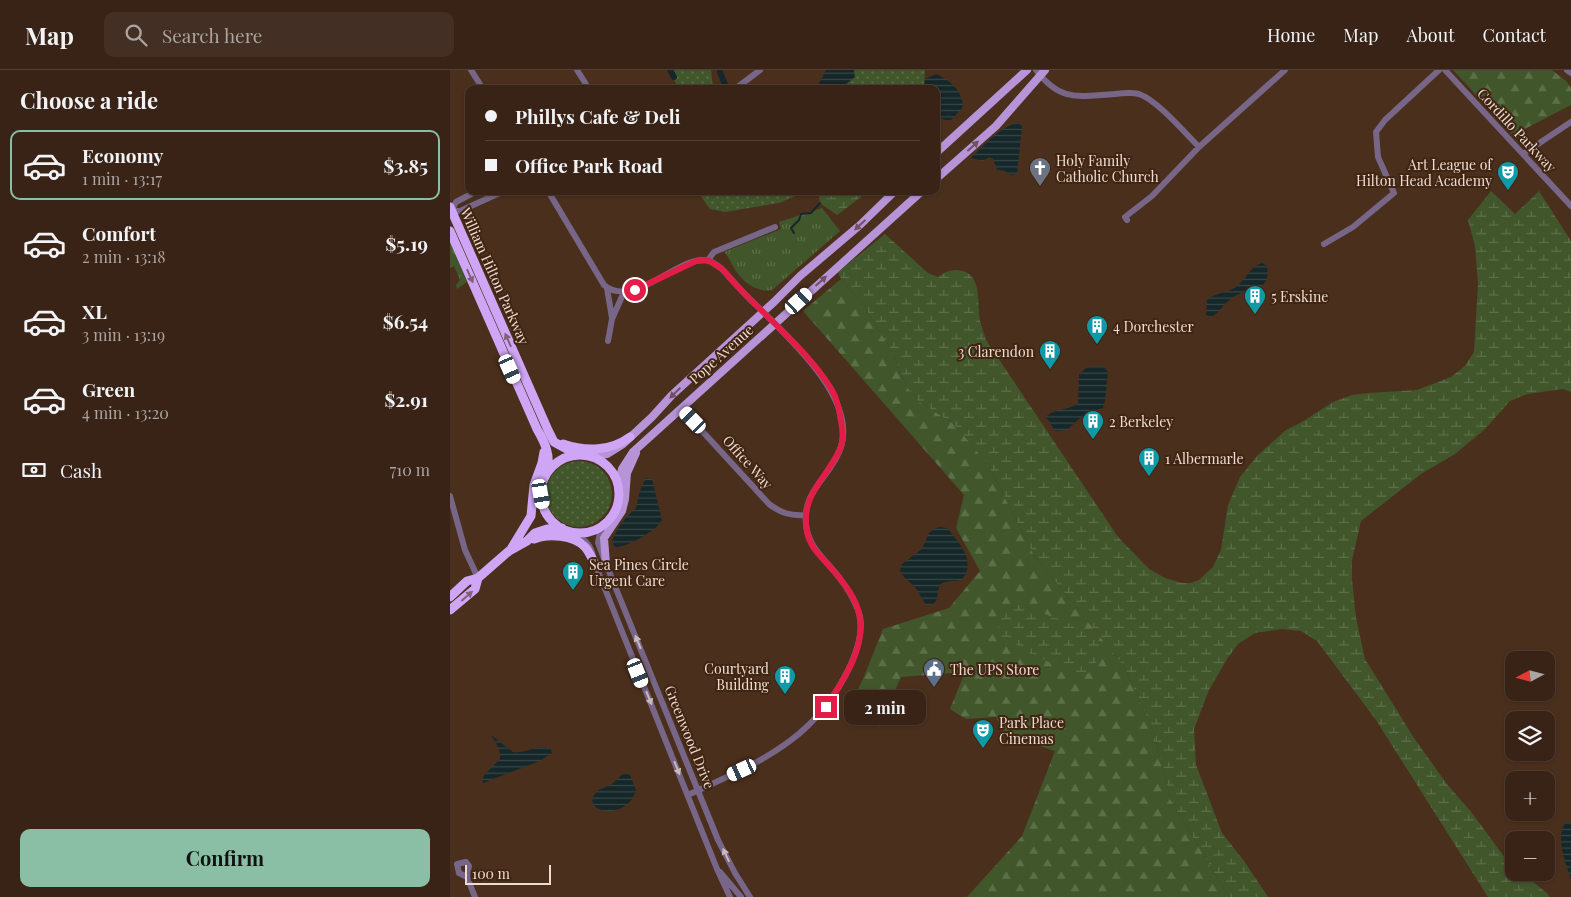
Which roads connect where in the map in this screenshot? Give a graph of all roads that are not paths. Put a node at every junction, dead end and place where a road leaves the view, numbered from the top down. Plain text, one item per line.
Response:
1 (471, 70) edge
2 (577, 70) edge
3 (760, 70) edge
4 (1027, 70) edge
5 (1285, 70) edge
6 (1439, 70) edge
7 (1445, 70) edge
8 (1567, 70) edge
9 (1040, 72) edge
10 (1571, 73) edge
11 (480, 85) edge
12 (586, 85) edge
13 (740, 85) edge
14 (1571, 122) edge
15 (1199, 147) junction
16 (940, 149) edge
17 (1523, 154) junction
18 (940, 175) edge
19 (469, 195) edge
20 (495, 195) edge
21 (550, 195) edge
22 (891, 195) edge
23 (918, 195) edge
24 (1571, 206) edge
25 (450, 210) edge
26 (1127, 220) dead end
27 (775, 227) dead end
28 (450, 231) edge
29 (1324, 244) dead end
30 (708, 260) junction
31 (607, 288) junction
32 (624, 292) junction
33 (763, 312) junction
34 (612, 319) junction
35 (774, 323) junction
36 (608, 341) dead end
37 (681, 408) junction
38 (542, 416) junction
39 (537, 429) junction
40 (630, 437) junction
41 (643, 444) junction
42 (576, 454) junction
43 (592, 456) junction
44 (547, 471) junction
45 (618, 485) junction
46 (541, 494) junction
47 (450, 496) edge
48 (805, 515) junction
49 (601, 527) junction
50 (562, 528) junction
51 (575, 532) junction
52 (509, 551) junction
53 (595, 564) junction
54 (606, 564) junction
55 (478, 578) junction
56 (450, 597) edge
57 (450, 610) edge
58 (698, 790) junction
59 (688, 795) junction
60 (717, 869) junction
61 (467, 877) dead end
62 (475, 897) edge
63 (730, 897) edge
64 (741, 897) edge
65 (750, 897) edge

1 - 11 street
2 - 12 street
3 - 13 street
4 - 16 main road
5 - 15 street
6 - 29 street
7 - 17 street, Cordillo Parkway
8 - 10 street
9 - 15 street
18 -> 9 main road
14 - 17 street
15 - 26 street
17 - 24 street, Cordillo Parkway
19 - 25 street
20 - 25 street
21 - 31 street
22 -> 33 main road, Pope Avenue
35 -> 23 main road, Pope Avenue
38 -> 25 highway, William Hilton Parkway
27 - 30 street
28 -> 39 highway, William Hilton Parkway
30 - 32 street
30 - 33 street
31 - 32 street
31 - 34 street
32 - 34 street
33 - 35 street
33 -> 40 main road, Pope Avenue
34 - 36 street
35 - 37 main road, Pope Avenue
35 - 48 street
37 - 41 main road, Pope Avenue
37 - 48 street, Office Way
38 - 40 highway
38 - 42 highway, William Hilton Parkway
39 - 44 highway, William Hilton Parkway
39 - 52 highway
40 - 43 main road, Pope Avenue
41 - 45 main road, Pope Avenue
41 - 54 main road
42 - 43 highway
42 - 44 highway
43 - 45 highway
44 - 46 highway
45 - 49 highway
46 - 50 highway
46 - 52 highway
47 - 55 street
48 - 58 street
49 - 51 highway
49 - 54 street, Greenwood Drive
50 - 51 highway
50 - 52 highway
51 - 53 street, Greenwood Drive
52 - 53 highway
52 - 55 highway
53 -> 59 street, Greenwood Drive
58 -> 54 street, Greenwood Drive
55 - 56 highway
57 -> 55 highway
58 - 59 street
65 -> 58 street, Greenwood Drive
59 - 60 street, Greenwood Drive
60 - 63 street, Greenwood Drive
60 - 64 street
61 - 62 street

